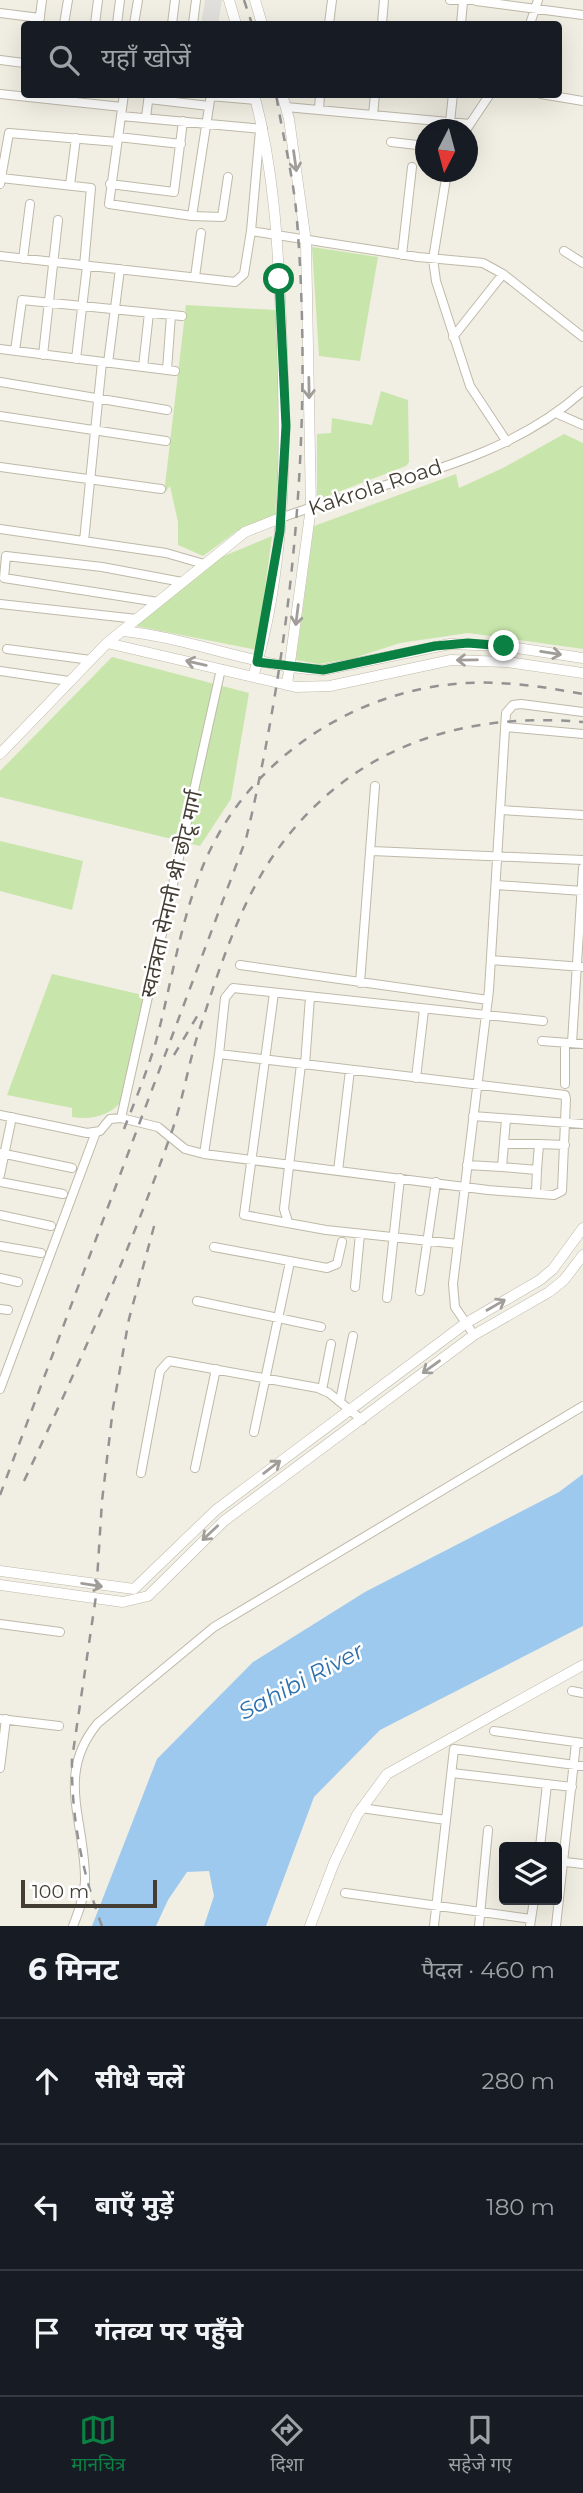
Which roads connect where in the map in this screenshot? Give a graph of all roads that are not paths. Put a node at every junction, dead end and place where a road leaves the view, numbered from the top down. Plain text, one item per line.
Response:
1 (42, 0) edge
2 (68, 0) edge
3 (98, 0) edge
4 (120, 0) edge
5 (138, 0) edge
6 (175, 0) edge
7 (196, 0) edge
8 (229, 0) edge
9 (256, 0) edge
10 (332, 0) edge
11 (384, 0) edge
12 (450, 0) edge
13 (476, 0) edge
14 (463, 2) junction
15 (537, 3) edge
16 (0, 13) edge
17 (583, 15) edge
18 (39, 21) edge
19 (64, 21) edge
20 (95, 21) edge
21 (117, 21) edge
22 (134, 21) edge
23 (172, 21) edge
24 (193, 21) edge
25 (235, 21) edge
26 (261, 21) edge
27 (329, 21) edge
28 (382, 21) edge
29 (461, 21) edge
30 (531, 21) edge
31 (0, 60) edge
32 (21, 63) edge
33 (0, 94) edge
34 (21, 97) edge
35 (28, 98) edge
36 (123, 98) edge
37 (149, 98) edge
38 (169, 98) edge
39 (210, 98) edge
40 (255, 98) edge
41 (283, 98) edge
42 (320, 98) edge
43 (375, 98) edge
44 (453, 98) edge
45 (487, 98) edge
46 (562, 98) edge
47 (583, 101) edge
48 (209, 106) junction
49 (285, 107) junction
50 (319, 110) junction
51 (121, 111) junction
52 (373, 115) junction
53 (146, 117) junction
54 (417, 119) edge
55 (450, 119) edge
56 (473, 119) edge
57 (184, 121) junction
58 (207, 123) junction
59 (262, 128) junction
60 (76, 138) junction
61 (117, 139) junction
62 (391, 142) dead end
63 (181, 144) junction
64 (415, 145) edge
65 (412, 167) dead end
66 (1, 177) edge
67 (228, 177) dead end
68 (445, 182) edge
69 (0, 184) edge
70 (110, 184) junction
71 (70, 185) junction
72 (30, 204) dead end
73 (192, 216) junction
74 (58, 220) dead end
75 (251, 231) junction
76 (201, 233) dead end
77 (278, 235) junction
78 (306, 238) junction
79 (564, 251) dead end
80 (402, 255) junction
81 (0, 256) edge
82 (23, 259) junction
83 (433, 259) junction
84 (53, 263) junction
85 (583, 263) edge
86 (85, 266) junction
87 (120, 269) junction
88 (503, 274) junction
89 (195, 277) junction
90 (49, 302) junction
91 (83, 306) junction
92 (115, 309) junction
93 (149, 313) junction
94 (172, 315) junction
95 (182, 316) dead end
96 (453, 337) junction
97 (583, 337) edge
98 (0, 349) edge
99 (15, 351) junction
100 (43, 355) junction
101 (76, 359) junction
102 (105, 363) junction
103 (143, 367) junction
104 (0, 382) edge
105 (583, 391) edge
106 (98, 398) junction
107 (167, 410) dead end
108 (558, 414) junction
109 (0, 416) edge
110 (583, 425) edge
111 (95, 430) junction
112 (166, 441) dead end
113 (507, 442) junction
114 (0, 467) edge
115 (92, 479) junction
116 (161, 489) dead end
117 (312, 507) junction
118 (278, 519) junction
119 (0, 529) edge
120 (84, 541) junction
121 (204, 564) junction
122 (182, 583) junction
123 (159, 602) junction
124 (0, 604) edge
125 (137, 619) junction
126 (122, 631) junction
127 (107, 643) junction
128 (7, 649) dead end
129 (583, 658) edge
130 (91, 660) junction
131 (257, 662) junction
132 (290, 667) junction
133 (221, 669) junction
134 (0, 671) edge
135 (583, 673) edge
136 (253, 677) junction
137 (69, 681) junction
138 (287, 685) junction
139 (583, 712) edge
140 (505, 727) junction
141 (583, 734) edge
142 (0, 754) edge
143 (375, 786) dead end
144 (500, 810) junction
145 (583, 815) edge
146 (372, 851) junction
147 (496, 855) junction
148 (583, 860) edge
149 (583, 868) edge
150 (496, 885) junction
151 (581, 890) edge
152 (580, 938) edge
153 (491, 960) junction
154 (240, 965) dead end
155 (580, 967) edge
156 (360, 983) junction
157 (274, 993) junction
158 (310, 997) junction
159 (488, 1000) junction
160 (424, 1010) junction
161 (486, 1016) junction
162 (543, 1021) dead end
163 (542, 1041) dead end
164 (569, 1043) junction
165 (583, 1044) edge
166 (219, 1054) junction
167 (264, 1060) junction
168 (303, 1065) junction
169 (350, 1070) junction
170 (416, 1078) junction
171 (565, 1084) dead end
172 (476, 1086) junction
173 (0, 1115) edge
174 (473, 1116) junction
175 (12, 1117) junction
176 (121, 1118) junction
177 (506, 1119) junction
178 (566, 1123) junction
179 (583, 1124) edge
180 (96, 1132) junction
181 (504, 1144) junction
182 (539, 1144) junction
183 (565, 1145) junction
184 (2, 1153) edge
185 (204, 1154) junction
186 (252, 1160) junction
187 (289, 1165) junction
188 (467, 1165) junction
189 (502, 1167) junction
190 (72, 1168) dead end
191 (537, 1170) junction
192 (338, 1171) junction
193 (0, 1175) edge
194 (400, 1178) junction
195 (0, 1182) edge
196 (436, 1182) junction
197 (464, 1186) junction
198 (536, 1193) junction
199 (64, 1194) dead end
200 (0, 1215) edge
201 (288, 1222) junction
202 (51, 1226) dead end
203 (583, 1228) edge
204 (360, 1234) junction
205 (394, 1237) junction
206 (428, 1241) junction
207 (342, 1242) dead end
208 (458, 1244) junction
209 (0, 1245) edge
210 (214, 1247) dead end
211 (41, 1253) dead end
212 (583, 1255) edge
213 (290, 1262) junction
214 (0, 1278) edge
215 (18, 1282) dead end
216 (355, 1287) dead end
217 (420, 1291) dead end
218 (387, 1298) dead end
219 (197, 1301) dead end
220 (278, 1318) junction
221 (466, 1323) junction
222 (321, 1327) dead end
223 (474, 1335) junction
224 (353, 1336) dead end
225 (331, 1344) dead end
226 (216, 1369) junction
227 (266, 1379) junction
228 (0, 1389) edge
229 (322, 1390) junction
230 (340, 1401) junction
231 (583, 1406) edge
232 (350, 1408) junction
233 (362, 1420) junction
234 (254, 1432) dead end
235 (195, 1468) dead end
236 (141, 1473) dead end
237 (0, 1571) edge
238 (60, 1580) junction
239 (0, 1585) edge
240 (58, 1594) junction
241 (0, 1624) edge
242 (60, 1632) dead end
243 (583, 1665) edge
244 (572, 1691) dead end
245 (583, 1693) edge
246 (3, 1719) edge
247 (59, 1726) dead end
248 (494, 1731) dead end
249 (580, 1743) edge
250 (578, 1765) edge
251 (0, 1768) edge
252 (452, 1773) junction
253 (547, 1784) junction
254 (572, 1787) junction
255 (362, 1808) junction
256 (446, 1820) junction
257 (488, 1830) dead end
258 (541, 1842) edge
259 (565, 1862) junction
260 (583, 1864) edge
261 (345, 1893) dead end
262 (436, 1906) junction
263 (482, 1912) junction
264 (531, 1922) edge
265 (73, 1926) edge
266 (310, 1926) edge
267 (434, 1926) edge
268 (479, 1926) edge
269 (556, 1926) edge

1 - 18 street
2 - 19 street
3 - 20 street
4 - 21 street
5 - 22 street
6 - 23 street
7 - 24 street
8 - 25 street
9 - 26 street
10 - 27 street
11 - 28 street
12 - 14 street
13 - 14 street
13 - 15 street
14 - 29 street
15 - 17 street
15 - 30 street
16 - 18 street
31 - 32 street
33 - 34 street
35 - 51 street
36 - 51 street
37 - 53 street
38 - 48 street
39 - 48 street
40 - 59 street
41 - 49 street
42 - 50 street
43 - 52 street
44 - 55 street
45 - 56 street
46 - 47 street
48 - 58 street
49 - 50 street
49 -> 78 street
50 - 52 street
51 - 53 street
51 - 61 street
52 - 54 street
53 - 57 street
57 - 58 street
57 - 63 street
58 - 59 street
58 - 73 street
59 - 75 street
59 - 77 street
60 - 61 street
60 - 66 street
60 - 71 street
61 - 63 street
61 - 70 street
62 - 64 street
63 - 70 street
65 - 80 street
66 - 69 street
66 - 71 street
67 - 73 street
68 - 83 street
70 - 73 street
71 - 86 street
72 - 82 street
74 - 84 street
75 - 77 street
75 - 89 street
76 - 89 street
77 - 78 street
77 - 118 street
78 - 80 street
78 -> 117 street
79 - 85 street
80 - 83 street
81 - 82 street
82 - 84 street
83 - 88 street
83 - 96 street
84 - 86 street
84 - 90 street
86 - 87 street
86 - 91 street
87 - 89 street
87 - 92 street
88 - 96 street
88 - 97 street
90 - 91 street
90 - 99 street
90 - 100 street
91 - 92 street
91 - 101 street
92 - 93 street
92 - 102 street
93 - 94 street
93 - 103 street
94 - 95 street
94 - 103 street
96 - 113 street
98 - 99 street
99 - 100 street
100 - 101 street
101 - 102 street
102 - 103 street
102 - 106 street
104 - 106 street
105 - 108 street, Kakrola Road
106 - 107 street
106 - 111 street
108 - 110 street
108 - 113 street, Kakrola Road
109 - 111 street
111 - 112 street
111 - 115 street
113 - 117 street, Kakrola Road
114 - 115 street
115 - 116 street
115 - 120 street
117 - 118 street, Kakrola Road
117 -> 132 street
118 - 121 street, Kakrola Road
118 - 131 street
119 - 120 street
120 - 121 street
121 - 122 street, Kakrola Road
122 - 123 street, Kakrola Road
122 - 123 street
123 - 125 street, Kakrola Road
124 - 125 street
125 - 126 street, Kakrola Road
126 - 127 street, Kakrola Road
126 - 131 street
127 - 130 street, Kakrola Road
133 -> 127 street
128 - 130 street
132 -> 129 street
130 - 137 street, Kakrola Road
131 - 132 street
131 - 136 street
132 - 138 street
133 - 136 street
133 - 176 street, स्वतंत्रता सेनानी श्री छोटू मार्ग
134 - 137 street
135 -> 138 street
136 - 138 street
137 - 142 street, Kakrola Road
139 - 140 street
140 - 141 street
140 - 144 street
143 - 146 street
144 - 145 street
144 - 147 street
146 - 147 street
146 - 156 street
147 - 148 street
147 - 150 street
149 - 151 street
150 - 151 street
150 - 153 street
151 - 152 street
152 - 155 street
153 - 155 street
153 - 159 street
154 - 156 street
155 - 164 street
156 - 159 street
157 - 158 street
157 - 166 street
157 - 167 street
158 - 160 street
158 - 168 street
159 - 161 street
160 - 161 street
160 - 170 street
161 - 162 street
161 - 172 street
163 - 164 street
164 - 165 street
164 - 171 street
166 - 167 street
166 - 185 street
167 - 168 street
167 - 186 street
168 - 169 street
168 - 187 street
169 - 170 street
169 - 192 street
170 - 172 street
172 - 174 street
172 - 178 street
173 - 175 street
174 - 177 street
174 - 188 street
175 - 180 street
175 - 184 street
176 - 180 street
176 - 185 street
177 - 178 street
177 - 181 street
178 - 179 street
178 - 183 street
180 - 228 street
181 - 182 street
181 - 189 street
182 - 183 street
182 - 191 street
183 - 198 street
184 - 190 street
184 - 193 street
185 - 186 street
186 - 187 street
186 - 201 street
187 - 192 street
187 - 201 street
188 - 189 street
188 - 197 street
189 - 191 street
191 - 198 street
192 - 194 street
194 - 196 street
194 - 205 street
195 - 199 street
196 - 197 street
196 - 206 street
197 - 198 street
197 - 208 street
200 - 202 street
201 - 204 street
221 -> 203 street
204 - 205 street
204 - 216 street
205 - 206 street
205 - 218 street
206 - 208 street
206 - 217 street
207 - 213 street
208 - 221 street
209 - 211 street
210 - 213 street
212 - 223 street
213 - 220 street
214 - 215 street
219 - 220 street
220 - 222 street
220 - 227 street
221 - 223 street
221 - 232 street
223 -> 233 street
224 - 230 street
225 - 229 street
226 - 227 street
226 - 235 street
226 - 236 street
227 - 229 street
227 - 234 street
229 - 230 street
230 - 232 street
231 - 265 street
232 - 233 street
238 -> 232 street
233 -> 240 street
237 - 238 street
238 - 240 street
239 - 240 street
241 - 242 street
243 - 255 street
244 - 245 street
246 - 247 street
246 - 251 street
248 - 249 street
249 - 250 street
250 - 252 street
250 - 254 street
252 - 253 street
252 - 256 street
253 - 254 street
253 - 258 street
254 - 259 street
255 - 256 street
255 - 266 street
256 - 262 street
257 - 263 street
259 - 260 street
259 - 269 street
261 - 262 street
262 - 263 street
262 - 267 street
263 - 264 street
263 - 268 street

